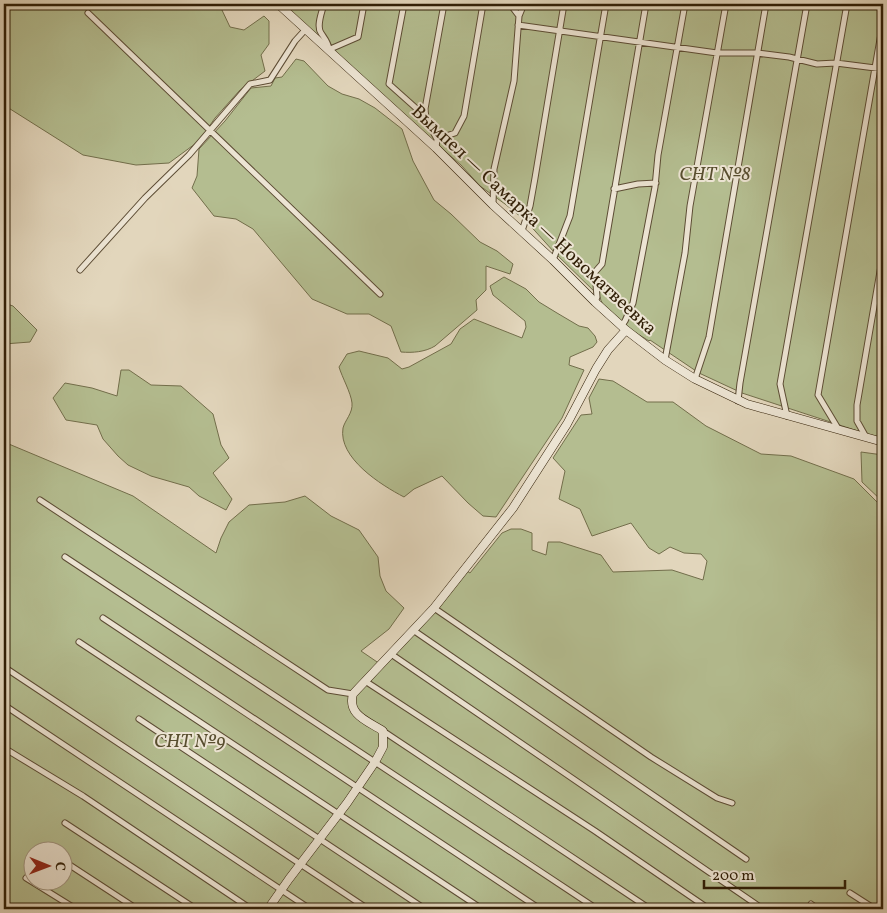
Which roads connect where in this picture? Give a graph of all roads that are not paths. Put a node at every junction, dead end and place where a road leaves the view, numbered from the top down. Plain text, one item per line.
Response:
1 (278, 4) edge
2 (324, 4) edge
3 (364, 4) edge
4 (404, 4) edge
5 (444, 4) edge
6 (483, 4) edge
7 (510, 4) edge
8 (524, 4) edge
9 (564, 4) edge
10 (606, 4) edge
11 (646, 4) edge
12 (685, 4) edge
13 (726, 4) edge
14 (766, 4) edge
15 (807, 4) edge
16 (847, 4) edge
17 (88, 13) dead end
18 (519, 16) junction
19 (883, 22) edge
20 (518, 25) junction
21 (305, 30) junction
22 (560, 31) junction
23 (600, 37) junction
24 (640, 42) junction
25 (678, 47) junction
26 (329, 50) junction
27 (718, 53) junction
28 (757, 53) junction
29 (797, 60) junction
30 (836, 63) junction
31 (875, 68) junction
32 (883, 69) edge
33 (425, 109) junction
34 (210, 131) junction
35 (437, 139) junction
36 (436, 148) junction
37 (656, 183) junction
38 (614, 189) junction
39 (493, 205) junction
40 (522, 231) junction
41 (883, 254) edge
42 (553, 260) junction
43 (80, 270) dead end
44 (380, 294) dead end
45 (595, 302) junction
46 (624, 328) junction
47 (665, 360) junction
48 (695, 379) junction
49 (738, 401) junction
50 (786, 416) junction
51 (839, 430) junction
52 (866, 437) junction
53 (883, 442) edge
54 (40, 500) dead end
55 (65, 557) dead end
56 (434, 608) junction
57 (103, 618) dead end
58 (413, 630) junction
59 (79, 642) dead end
60 (390, 654) junction
61 (4, 667) edge
62 (365, 681) junction
63 (353, 694) junction
64 (4, 706) edge
65 (139, 719) dead end
66 (383, 731) junction
67 (4, 748) edge
68 (375, 762) junction
69 (357, 788) junction
70 (732, 803) dead end
71 (339, 814) junction
72 (65, 823) dead end
73 (319, 839) junction
74 (746, 859) dead end
75 (300, 865) junction
76 (72, 867) edge
77 (45, 890) edge
78 (281, 890) junction
79 (850, 893) dead end
80 (811, 904) dead end
81 (76, 909) edge
82 (137, 909) edge
83 (196, 909) edge
84 (252, 909) edge
85 (268, 909) edge
86 (310, 909) edge
87 (368, 909) edge
88 (425, 909) edge
89 (482, 909) edge
90 (540, 909) edge
91 (596, 909) edge
92 (650, 909) edge
93 (709, 909) edge
94 (763, 909) edge
95 (818, 909) edge
96 (875, 909) edge

1 - 21 main road, Вымпел — Самарка — Новоматвеевка
2 - 26 street
3 - 26 street
4 - 33 street
5 - 33 street
6 - 35 street
7 - 18 street
8 - 18 street
9 - 22 street
10 - 23 street
11 - 24 street
12 - 25 street
13 - 27 street
14 - 28 street
15 - 29 street
16 - 30 street
17 - 34 street
18 - 20 street
19 - 31 street
20 - 22 street
20 - 39 street
21 - 26 main road, Вымпел — Самарка — Новоматвеевка
21 - 34 street
22 - 23 street
22 - 40 street
23 - 24 street
23 - 42 street
24 - 25 street
24 - 38 street
25 - 27 street
25 - 37 street
26 - 36 main road, Вымпел — Самарка — Новоматвеевка
27 - 28 street
27 - 47 street
28 - 29 street
28 - 48 street
29 - 30 street
29 - 49 street
30 - 31 street
30 - 50 street
31 - 32 street
31 - 51 street
33 - 35 street
34 - 43 street
34 - 44 street
35 - 36 street
36 - 39 main road, Вымпел — Самарка — Новоматвеевка
37 - 38 street
37 - 46 street
38 - 45 street
39 - 40 main road, Вымпел — Самарка — Новоматвеевка
40 - 42 main road, Вымпел — Самарка — Новоматвеевка
41 - 52 street
42 - 45 main road, Вымпел — Самарка — Новоматвеевка
45 - 46 main road, Вымпел — Самарка — Новоматвеевка
46 - 47 main road, Вымпел — Самарка — Новоматвеевка
46 - 56 main road
47 - 48 main road, Вымпел — Самарка — Новоматвеевка
48 - 49 main road, Вымпел — Самарка — Новоматвеевка
49 - 50 main road, Вымпел — Самарка — Новоматвеевка
50 - 51 main road, Вымпел — Самарка — Новоматвеевка
51 - 52 main road, Вымпел — Самарка — Новоматвеевка
52 - 53 main road, Вымпел — Самарка — Новоматвеевка
54 - 63 street
55 - 68 street
56 - 58 main road
56 - 70 street
57 - 69 street
58 - 60 main road
58 - 74 street
59 - 71 street
60 - 62 main road
60 - 94 street
61 - 75 street
62 - 63 main road
62 - 93 street
63 - 66 main road
64 - 78 street
65 - 73 street
66 - 68 main road
66 - 92 street
67 - 84 street
68 - 69 main road
68 - 91 street
69 - 71 main road
69 - 90 street
71 - 73 main road
71 - 89 street
72 - 83 street
73 - 75 main road
73 - 88 street
75 - 78 main road
75 - 87 street
76 - 82 street
77 - 81 street
78 - 85 main road
78 - 86 street
79 - 96 street
80 - 95 street

